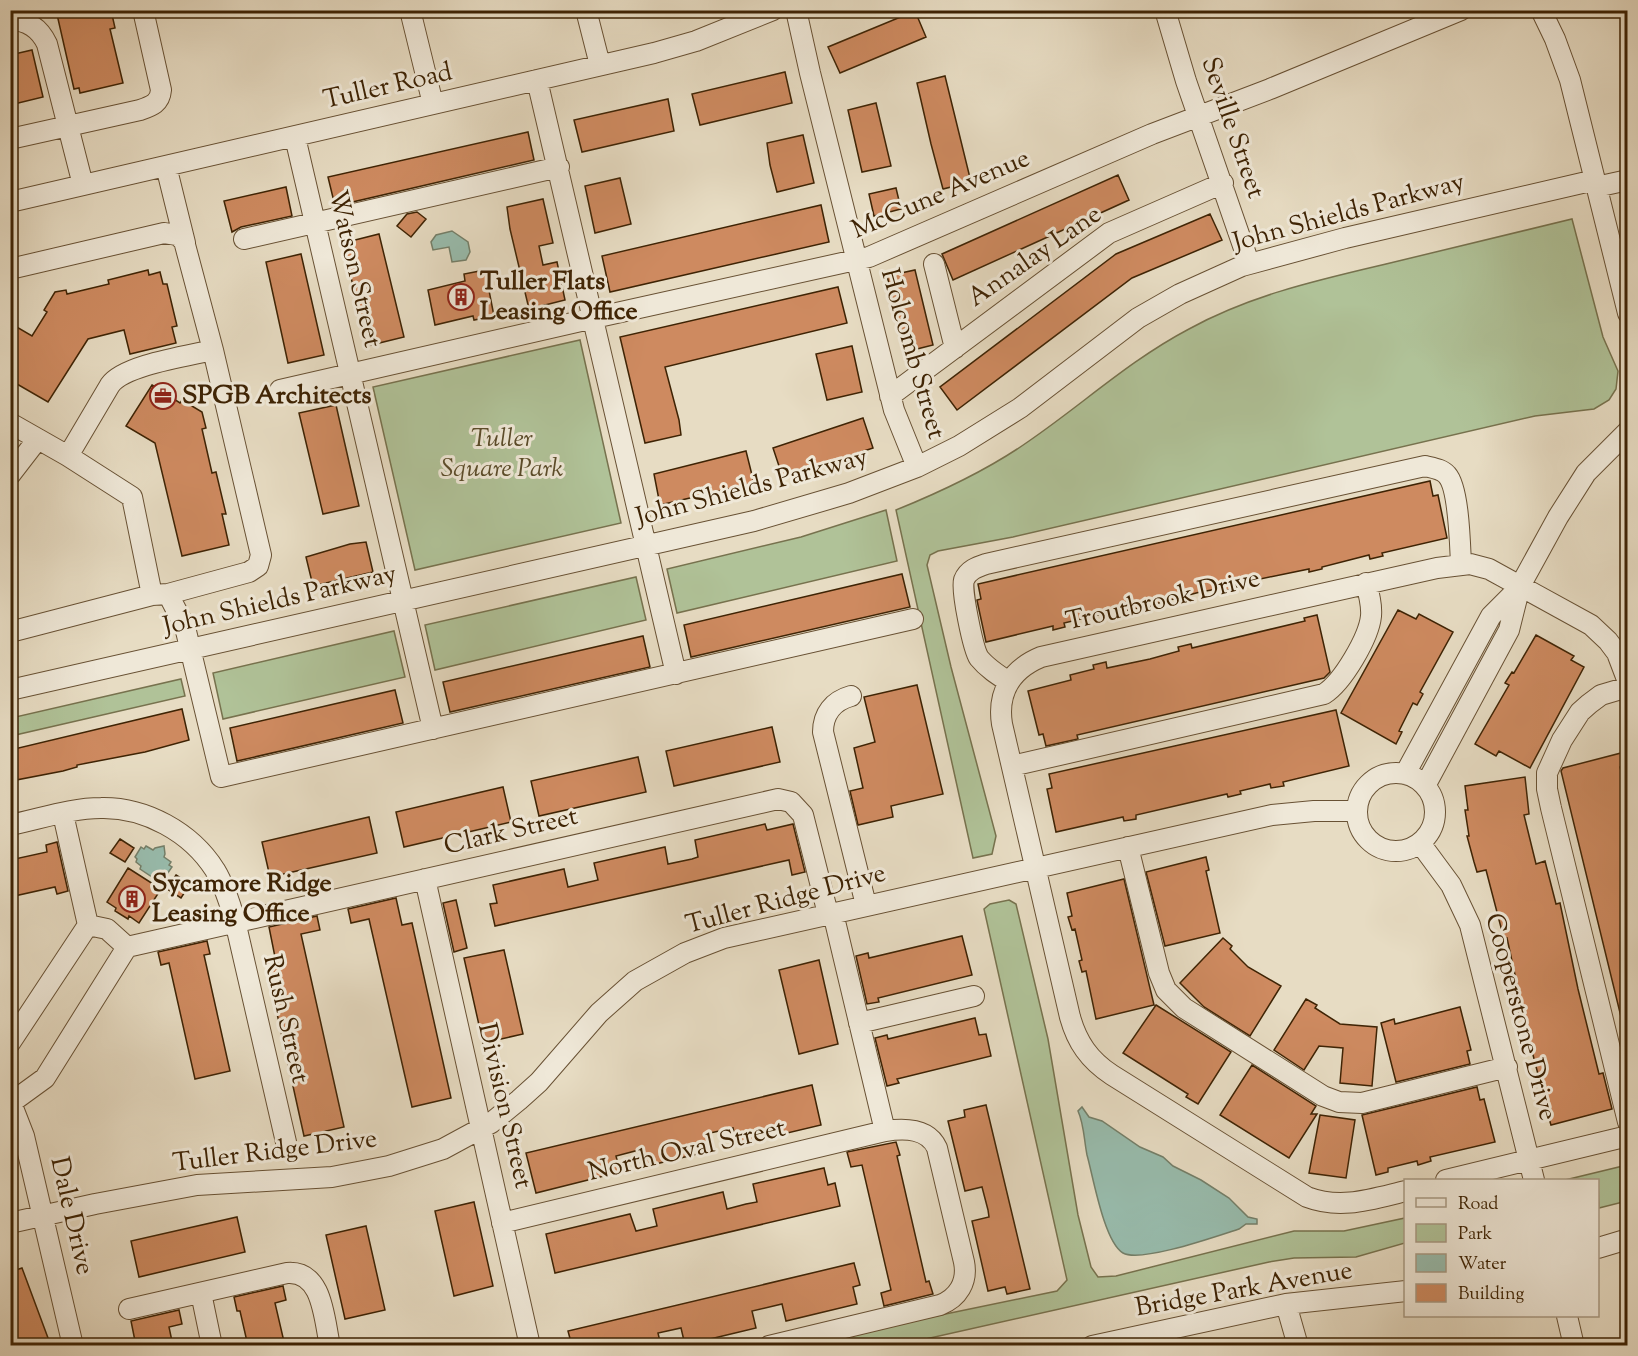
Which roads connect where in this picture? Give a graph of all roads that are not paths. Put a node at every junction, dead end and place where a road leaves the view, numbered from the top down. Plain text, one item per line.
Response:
1 (143, 10) edge
2 (410, 10) edge
3 (586, 10) edge
4 (773, 10) edge
5 (796, 10) edge
6 (1165, 10) edge
7 (1461, 10) edge
8 (1541, 10) edge
9 (749, 15) edge
10 (10, 20) edge
11 (600, 65) junction
12 (537, 80) junction
13 (433, 104) junction
14 (1199, 115) junction
15 (68, 126) junction
16 (295, 136) junction
17 (10, 139) edge
18 (166, 166) junction
19 (559, 167) junction
20 (1628, 180) edge
21 (1223, 183) junction
22 (1595, 183) junction
23 (83, 185) junction
24 (10, 202) edge
25 (317, 223) junction
26 (244, 239) dead end
27 (185, 243) junction
28 (858, 261) junction
29 (1249, 263) junction
30 (934, 264) dead end
31 (10, 269) edge
32 (1628, 313) edge
33 (594, 318) junction
34 (955, 348) junction
35 (213, 350) junction
36 (350, 374) junction
37 (280, 390) dead end
38 (890, 396) junction
39 (10, 423) edge
40 (1628, 431) edge
41 (37, 440) junction
42 (68, 456) junction
43 (917, 467) junction
44 (10, 475) edge
45 (646, 545) junction
46 (1461, 564) junction
47 (1366, 583) junction
48 (1520, 586) junction
49 (160, 594) junction
50 (402, 601) junction
51 (913, 619) dead end
52 (10, 632) edge
53 (190, 649) junction
54 (676, 674) junction
55 (1009, 682) junction
56 (1628, 684) edge
57 (10, 690) edge
58 (851, 696) dead end
59 (433, 729) junction
60 (1012, 766) junction
61 (1404, 774) junction
62 (1425, 786) junction
63 (1357, 812) junction
64 (63, 814) junction
65 (10, 825) edge
66 (1419, 843) junction
67 (1128, 847) junction
68 (1035, 867) junction
69 (425, 879) junction
70 (866, 906) junction
71 (831, 913) junction
72 (235, 921) junction
73 (88, 925) junction
74 (127, 947) junction
75 (974, 996) dead end
76 (859, 1023) junction
77 (10, 1043) edge
78 (1507, 1067) junction
79 (11, 1101) edge
80 (1628, 1122) edge
81 (481, 1129) junction
82 (885, 1131) junction
83 (1628, 1136) edge
84 (286, 1142) dead end
85 (1529, 1159) junction
86 (1450, 1179) edge
87 (1534, 1179) edge
88 (1404, 1192) edge
89 (43, 1215) junction
90 (502, 1222) junction
91 (10, 1223) edge
92 (1628, 1239) edge
93 (1599, 1248) edge
94 (1404, 1291) edge
95 (201, 1293) junction
96 (1286, 1304) junction
97 (129, 1309) dead end
98 (1567, 1317) edge
99 (73, 1346) edge
100 (212, 1346) edge
101 (330, 1346) edge
102 (530, 1346) edge
103 (769, 1346) edge
104 (1092, 1346) edge
105 (1298, 1346) edge
106 (1574, 1346) edge

1 - 15 street
2 - 13 street
3 - 11 street
4 - 9 street, Tuller Road
5 - 28 street, Holcomb Street
6 - 14 street, Seville Street
7 - 14 street, McCune Avenue
8 - 22 street
9 - 11 street, Tuller Road
10 - 15 street
11 - 12 street, Tuller Road
12 - 13 street, Tuller Road
12 - 19 street
13 - 16 street, Tuller Road
14 - 21 street, Seville Street
14 - 28 street, McCune Avenue
15 - 17 street
15 - 23 street
16 - 18 street, Tuller Road
16 - 25 street, Watson Street
18 - 23 street, Tuller Road
18 - 27 street
19 - 25 street
19 - 33 street
20 - 22 street, John Shields Parkway
21 - 29 street, Seville Street
21 - 34 street, Annalay Lane
22 - 29 street, John Shields Parkway
22 - 32 street
23 - 24 street, Tuller Road
25 - 26 street
25 - 36 street, Watson Street
27 - 31 street
27 - 35 street
28 - 33 street, McCune Avenue
28 - 38 street, Holcomb Street
29 - 43 street, John Shields Parkway
30 - 34 street
33 - 36 street, McCune Avenue
33 - 45 street
34 - 38 street, Annalay Lane
35 - 42 street
35 - 49 street
36 - 37 street, McCune Avenue
36 - 50 street, Watson Street
38 - 43 street, Holcomb Street
39 - 41 street
40 - 48 street
41 - 42 street
41 - 44 street
42 - 49 street
43 - 45 street, John Shields Parkway
45 - 50 street, John Shields Parkway
45 - 54 street
46 - 47 street, Troutbrook Drive
46 - 48 street, Troutbrook Drive
46 - 55 street
47 - 55 street, Troutbrook Drive
47 - 60 street
48 - 56 street, Troutbrook Drive
48 - 61 street
48 - 62 street
49 - 52 street
49 - 53 street
50 - 53 street, John Shields Parkway
50 - 59 street, Watson Street
51 - 54 street
53 - 57 street, John Shields Parkway
53 - 59 street
54 - 59 street
55 - 60 street
56 - 80 street
58 - 70 street
60 - 68 street
61 - 62 street
61 - 63 street
62 - 66 street
63 - 66 street
63 - 67 street, Tuller Ridge Drive
64 - 65 street, Rush Street
64 - 72 street, Rush Street
64 - 73 street
66 - 78 street, Cooperstone Drive
67 - 68 street, Tuller Ridge Drive
67 - 78 street
68 - 70 street, Tuller Ridge Drive
68 - 88 street
69 - 71 street, Clark Street
69 - 72 street, Clark Street
69 - 81 street, Division Street
70 - 71 street, Tuller Ridge Drive
71 - 76 street, Clark Street
71 - 81 street, Tuller Ridge Drive
72 - 74 street, Clark Street
72 - 84 street, Rush Street
73 - 74 street
73 - 77 street
74 - 79 street
75 - 76 street
76 - 82 street, Clark Street
78 - 85 street, Cooperstone Drive
79 - 89 street, Dale Drive
81 - 89 street, Tuller Ridge Drive
81 - 90 street, Division Street
82 - 90 street, North Oval Street
82 - 103 street
83 - 85 street
85 - 86 street
85 - 87 street, Cooperstone Drive
89 - 91 street, Tuller Ridge Drive
89 - 99 street, Dale Drive
90 - 102 street, Division Street
92 - 93 street
94 - 96 street, Bridge Park Avenue
95 - 97 street
95 - 100 street
95 - 101 street
96 - 104 street, Bridge Park Avenue
96 - 105 street
98 - 106 street

